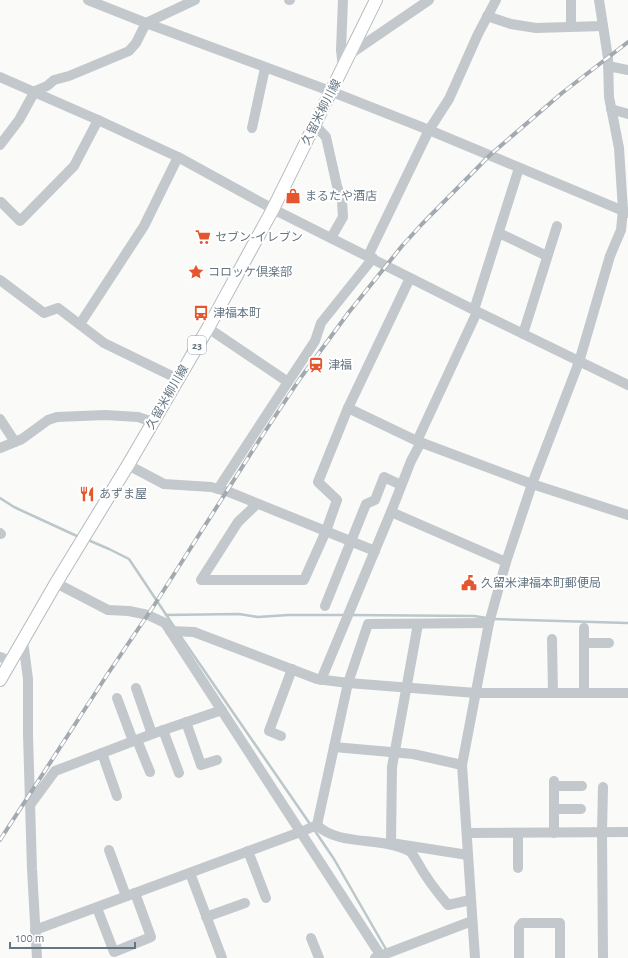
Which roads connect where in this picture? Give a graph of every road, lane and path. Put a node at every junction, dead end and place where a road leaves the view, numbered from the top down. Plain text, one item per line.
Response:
1 (88, 0) edge
2 (195, 0) edge
3 (343, 0) edge
4 (376, 0) edge
5 (430, 0) edge
6 (496, 0) edge
7 (571, 0) edge
8 (599, 0) edge
9 (487, 16) junction
10 (146, 23) junction
11 (603, 26) junction
12 (571, 27) junction
13 (350, 54) junction
14 (608, 66) junction
15 (265, 68) junction
16 (343, 68) junction
17 (628, 70) edge
18 (0, 76) edge
19 (35, 91) junction
20 (330, 91) junction
21 (611, 109) junction
22 (628, 114) edge
23 (98, 120) junction
24 (314, 124) junction
25 (252, 128) dead end
26 (429, 130) junction
27 (0, 145) edge
28 (178, 157) junction
29 (519, 168) junction
30 (0, 203) edge
31 (273, 209) junction
32 (626, 211) edge
33 (557, 226) dead end
34 (499, 233) junction
35 (331, 238) junction
36 (547, 256) junction
37 (370, 257) junction
38 (410, 278) junction
39 (0, 280) edge
40 (476, 311) junction
41 (80, 324) junction
42 (208, 328) junction
43 (523, 334) junction
44 (579, 362) junction
45 (178, 379) junction
46 (288, 382) junction
47 (628, 385) edge
48 (348, 408) junction
49 (0, 419) edge
50 (153, 422) junction
51 (419, 441) junction
52 (15, 442) junction
53 (0, 448) edge
54 (128, 465) junction
55 (532, 484) junction
56 (401, 485) junction
57 (218, 489) junction
58 (258, 504) junction
59 (391, 512) junction
60 (628, 515) edge
61 (326, 531) junction
62 (350, 542) junction
63 (375, 551) junction
64 (506, 562) junction
65 (56, 583) junction
66 (325, 606) dead end
67 (489, 623) junction
68 (418, 624) junction
69 (584, 628) dead end
70 (170, 631) junction
71 (552, 639) dead end
72 (23, 641) junction
73 (584, 643) junction
74 (609, 643) dead end
75 (6, 659) edge
76 (292, 669) junction
77 (0, 680) edge
78 (322, 680) junction
79 (348, 683) junction
80 (406, 687) junction
81 (136, 688) dead end
82 (476, 693) junction
83 (553, 693) junction
84 (584, 693) junction
85 (628, 693) edge
86 (117, 698) dead end
87 (222, 710) junction
88 (186, 722) junction
89 (163, 730) junction
90 (152, 734) junction
91 (281, 736) dead end
92 (135, 740) junction
93 (334, 747) junction
94 (395, 752) junction
95 (102, 753) junction
96 (217, 760) dead end
97 (462, 765) junction
98 (150, 772) dead end
99 (179, 773) dead end
100 (582, 786) dead end
101 (603, 787) dead end
102 (117, 796) dead end
103 (30, 805) junction
104 (554, 810) junction
105 (581, 810) dead end
106 (317, 825) junction
107 (302, 831) junction
108 (554, 832) junction
109 (602, 832) junction
110 (628, 832) edge
111 (467, 833) junction
112 (518, 833) junction
113 (391, 843) junction
114 (109, 850) dead end
115 (248, 851) junction
116 (468, 855) junction
117 (518, 868) dead end
118 (190, 873) junction
119 (130, 894) junction
120 (266, 898) dead end
121 (470, 900) junction
122 (245, 903) dead end
123 (97, 908) junction
124 (206, 916) junction
125 (472, 921) junction
126 (35, 930) junction
127 (311, 938) dead end
128 (378, 957) edge
129 (37, 958) edge
130 (222, 958) edge
131 (319, 958) edge
132 (475, 958) edge
133 (519, 958) edge
134 (560, 958) edge
135 (603, 958) edge

1 - 10 street
2 - 10 street
3 - 16 street
4 - 13 main road, 久留米柳川線 / 23
5 - 13 street
6 - 9 street
7 - 12 street
8 - 11 street
9 - 12 street
9 - 26 street
10 - 15 street
10 - 19 street
11 - 12 street
11 - 14 street
13 - 16 main road, 久留米柳川線 / 23
14 - 17 street
14 - 21 street
15 - 20 street
15 - 25 street
16 - 20 main road, 久留米柳川線 / 23
18 - 19 street
19 - 23 street
19 - 27 street
20 - 24 main road, 久留米柳川線 / 23
20 - 26 street
21 - 22 street
21 - 32 street
23 - 28 street
23 - 30 street
24 - 31 main road, 久留米柳川線 / 23
24 - 35 street
26 - 29 street
26 - 37 street
28 - 31 street
28 - 41 street
29 - 32 street
29 - 34 street
31 - 35 street
31 - 42 main road, 久留米柳川線 / 23
32 - 44 street
33 - 36 street
34 - 36 street
34 - 40 street
35 - 37 street
36 - 43 street
37 - 38 street
37 - 46 street
38 - 40 street
38 - 48 street
39 - 41 street
40 - 43 street
40 - 51 street
41 - 45 street
42 - 45 main road, 久留米柳川線 / 23
42 - 46 street
43 - 44 street
44 - 47 street
44 - 55 street
45 - 50 main road, 久留米柳川線 / 23
46 - 57 street
48 - 51 street
48 - 61 street
49 - 52 street
50 - 52 street
50 - 54 main road, 久留米柳川線 / 23
51 - 55 street
51 - 56 street
52 - 53 street
54 - 57 street
54 - 65 main road, 久留米柳川線 / 23
55 - 60 street
55 - 64 street
56 - 59 street
56 - 62 street
57 - 58 street
58 - 61 street
58 - 61 street
59 - 63 street
59 - 64 street
61 - 62 street
62 - 63 street
62 - 66 street
63 - 78 street
64 - 67 street
65 - 70 street
65 - 72 main road, 久留米柳川線 / 23
67 - 68 street
67 - 82 street
68 - 79 street
68 - 80 street
69 - 73 street
70 - 76 street
70 - 87 street
71 - 83 street
72 - 75 main road, 久留米柳川線 / 23
72 - 103 street
73 - 74 street
73 - 84 street
75 - 77 main road, 久留米柳川線 / 23
76 - 78 street
76 - 91 street
78 - 79 street
79 - 80 street
79 - 93 street
80 - 82 street
80 - 94 street
81 - 90 street
82 - 83 street
82 - 97 street
83 - 84 street
84 - 85 street
86 - 92 street
87 - 88 street
87 - 107 street
88 - 89 street
88 - 96 street
89 - 90 street
89 - 99 street
90 - 92 street
92 - 95 street
92 - 98 street
93 - 94 street
93 - 106 street
94 - 97 street
94 - 113 street
95 - 102 street
95 - 103 street
97 - 111 street
100 - 104 street
101 - 109 street
103 - 126 street
104 - 105 street
104 - 108 street
106 - 107 street
106 - 113 street
107 - 115 street
107 - 128 street
108 - 109 street
108 - 112 street
109 - 110 street
109 - 135 street
111 - 112 street
111 - 116 street
112 - 117 street
113 - 116 street
113 - 121 street
114 - 119 street
115 - 118 street
115 - 120 street
116 - 121 street
118 - 119 street
118 - 124 street
119 - 123 street
119 - 123 street
121 - 125 street
122 - 124 street
123 - 126 street
124 - 130 street
125 - 128 street
125 - 132 street
126 - 129 street
127 - 131 street
133 - 134 street

